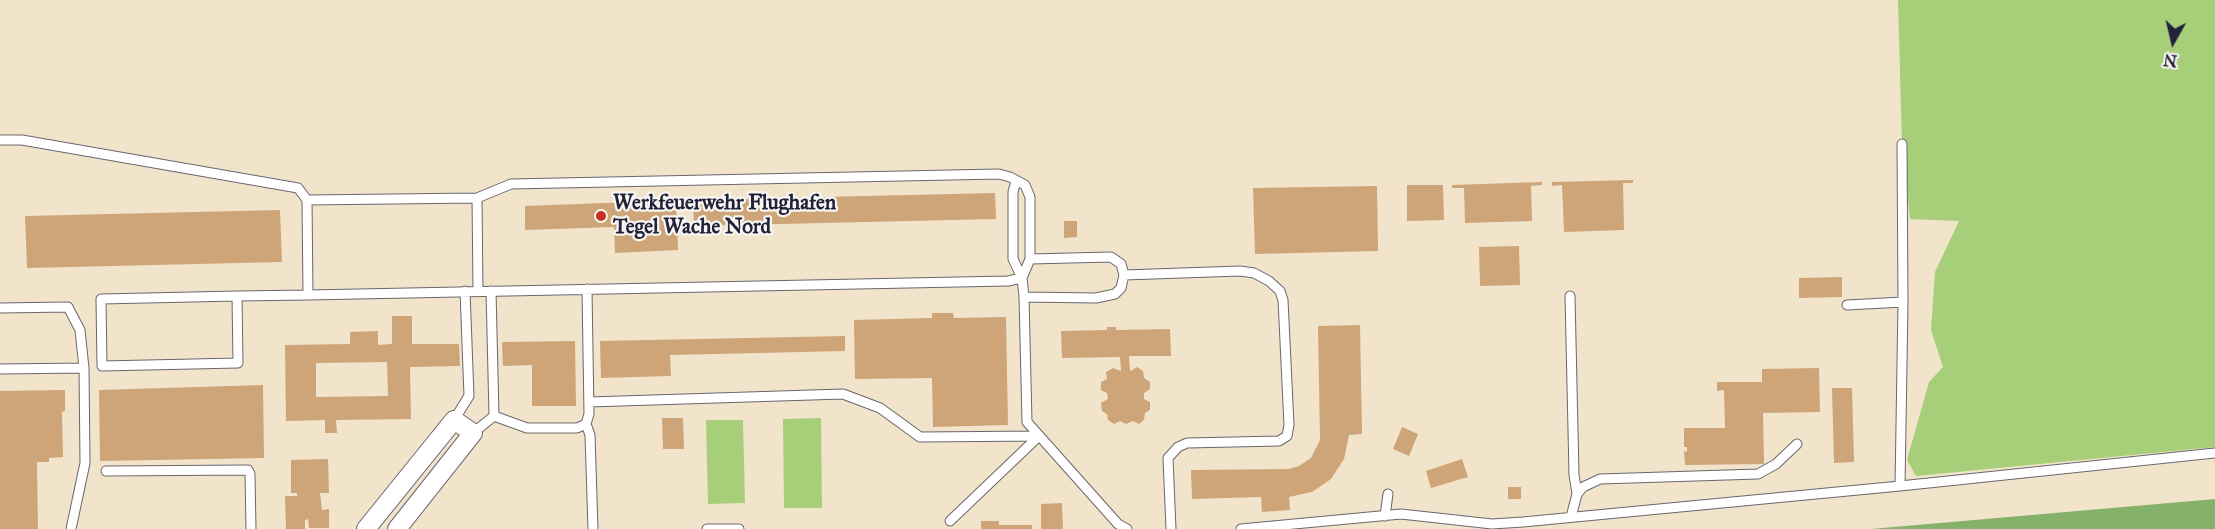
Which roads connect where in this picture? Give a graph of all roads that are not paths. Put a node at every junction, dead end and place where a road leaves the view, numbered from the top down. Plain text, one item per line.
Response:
1 (0, 140) edge
2 (1902, 144) dead end
3 (1016, 181) junction
4 (477, 198) junction
5 (307, 200) junction
6 (1030, 259) junction
7 (1124, 275) junction
8 (1022, 278) junction
9 (587, 289) junction
10 (465, 291) junction
11 (478, 291) junction
12 (491, 291) junction
13 (308, 295) junction
14 (237, 296) junction
15 (1570, 296) dead end
16 (1024, 297) junction
17 (1903, 302) junction
18 (1847, 305) dead end
19 (0, 308) edge
20 (84, 368) junction
21 (0, 369) edge
22 (589, 402) junction
23 (494, 416) junction
24 (454, 420) junction
25 (586, 424) junction
26 (473, 433) junction
27 (1039, 436) junction
28 (1797, 444) dead end
29 (2215, 453) edge
30 (106, 471) dead end
31 (1900, 486) junction
32 (1388, 494) dead end
33 (1577, 494) junction
34 (1385, 516) junction
35 (1571, 518) junction
36 (950, 521) dead end
37 (71, 529) edge
38 (250, 529) edge
39 (366, 529) edge
40 (397, 529) edge
41 (593, 529) edge
42 (707, 529) edge
43 (739, 529) edge
44 (1127, 529) edge
45 (1171, 529) edge
46 (1240, 529) edge

1 - 5 lane
2 - 17 lane
3 - 4 lane
3 - 6 lane
3 - 8 lane
4 - 5 lane
4 - 11 lane
5 - 13 lane
6 - 7 lane
6 - 8 lane
7 - 16 lane
7 - 45 lane
8 - 9 lane
8 - 16 lane
9 - 12 lane
9 - 22 lane
10 - 11 lane
10 - 13 lane
10 - 24 lane
11 - 12 lane
12 - 23 lane
13 - 14 lane
14 - 14 lane
15 - 33 lane
16 - 27 lane
17 - 18 lane
17 - 31 lane
19 - 20 lane
20 - 21 lane
20 - 37 lane
22 - 25 lane
22 - 27 lane
23 - 25 lane
23 - 26 lane
24 - 26 street
24 - 39 street
25 - 41 lane
26 - 40 street
27 - 36 lane
27 - 44 lane
28 - 33 lane
29 - 31 lane
30 - 38 lane
31 - 35 lane
32 - 34 lane
33 - 35 lane
34 - 35 lane
34 - 46 lane
42 - 43 lane

